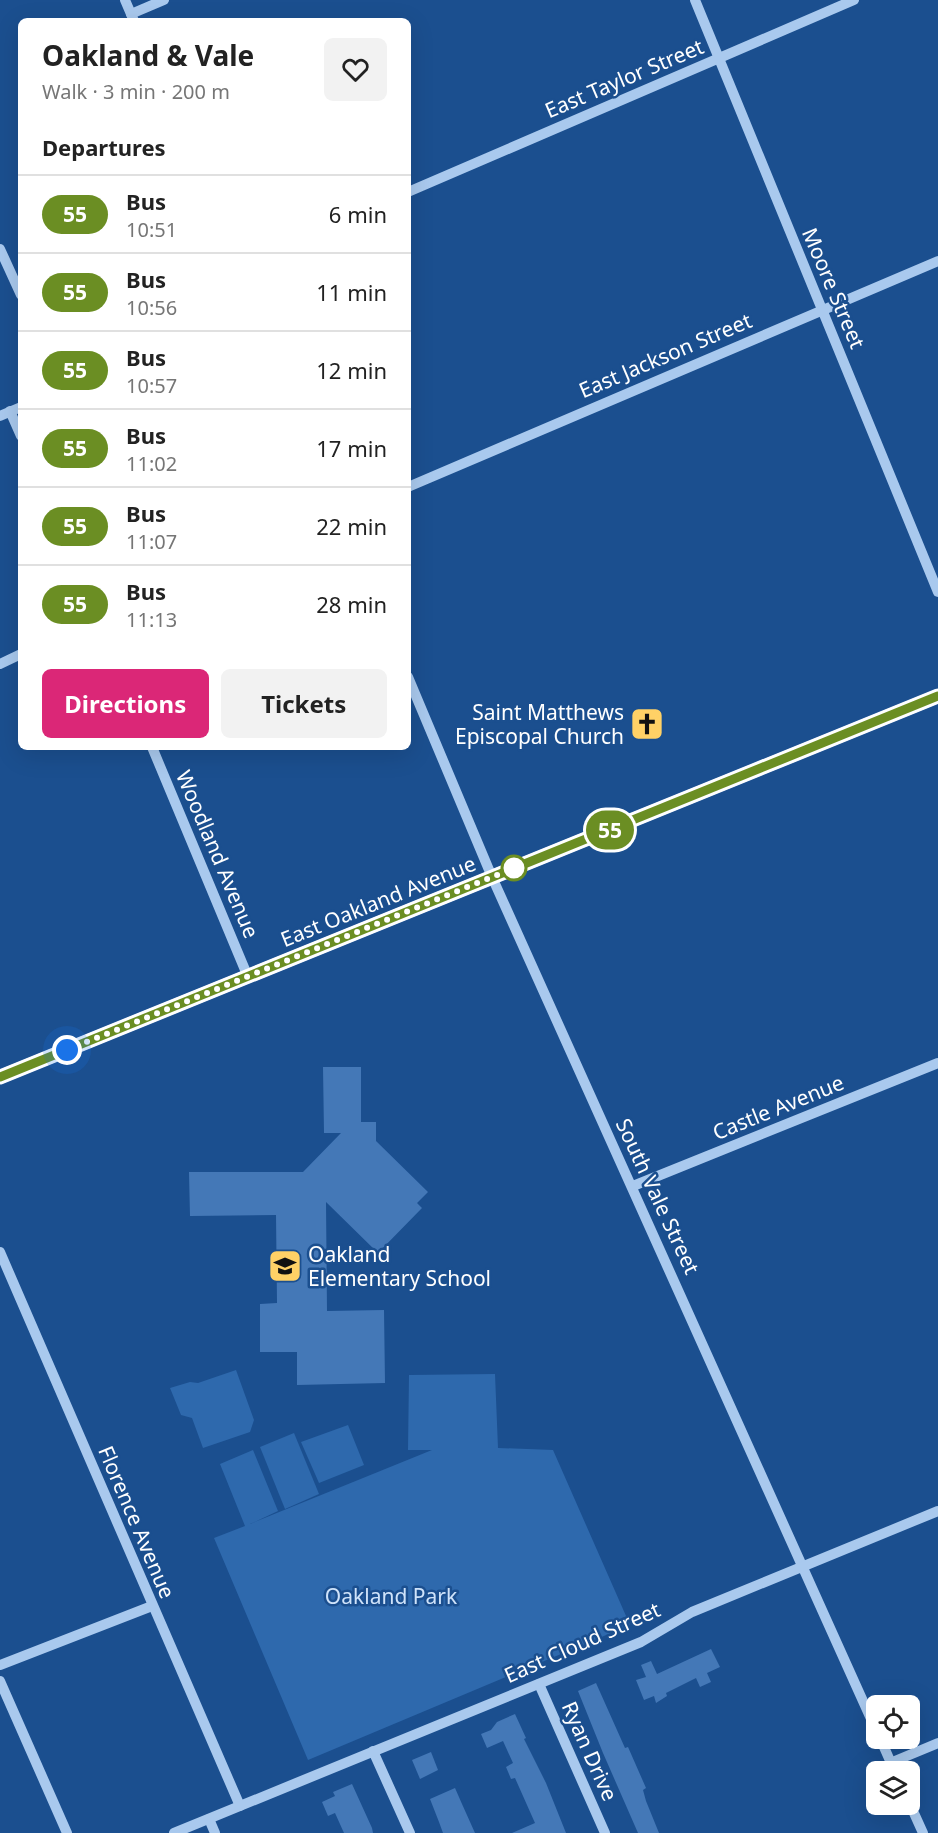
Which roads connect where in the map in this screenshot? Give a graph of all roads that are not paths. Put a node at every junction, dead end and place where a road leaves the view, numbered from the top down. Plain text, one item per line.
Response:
1 (125, 0) edge
2 (164, 0) edge
3 (694, 0) edge
4 (854, 0) edge
5 (132, 18) edge
6 (719, 59) junction
7 (411, 191) edge
8 (0, 249) edge
9 (938, 261) edge
10 (18, 288) edge
11 (822, 311) junction
12 (10, 411) edge
13 (18, 429) edge
14 (411, 486) edge
15 (938, 592) edge
16 (18, 655) edge
17 (0, 664) edge
18 (411, 684) edge
19 (938, 696) edge
20 (153, 750) edge
21 (492, 877) junction
22 (248, 977) junction
23 (938, 1063) edge
24 (0, 1077) edge
25 (633, 1186) junction
26 (0, 1252) edge
27 (938, 1511) edge
28 (803, 1566) junction
29 (152, 1606) junction
30 (0, 1665) edge
31 (0, 1681) edge
32 (539, 1684) junction
33 (866, 1708) edge
34 (938, 1743) edge
35 (373, 1751) junction
36 (904, 1761) edge
37 (240, 1806) junction
38 (915, 1815) edge
39 (209, 1819) junction
40 (67, 1833) edge
41 (174, 1833) edge
42 (215, 1833) edge
43 (410, 1833) edge
44 (605, 1833) edge
45 (923, 1833) edge

1 - 5 street
2 - 5 street
3 - 6 street, Moore Street
4 - 6 street, East Taylor Street
6 - 7 street, East Taylor Street
6 - 11 street, Moore Street
8 - 10 street
9 - 11 street, East Jackson Street
11 - 14 street, East Jackson Street
11 - 15 street, Moore Street
12 - 13 street
16 - 17 street
18 - 21 street, South Vale Street
19 - 21 main road, East Oakland Avenue
20 - 22 street, Woodland Avenue
21 - 22 main road, East Oakland Avenue
21 - 25 street, South Vale Street
22 - 24 main road, East Oakland Avenue
23 - 25 street, Castle Avenue
25 - 28 street, South Vale Street
26 - 29 street, Florence Avenue
27 - 28 street, East Cloud Street
28 - 32 street, East Cloud Street
28 - 33 street, South Vale Street
29 - 30 street
29 - 37 street, Florence Avenue
31 - 40 street
32 - 35 street, East Cloud Street
32 - 44 street, Ryan Drive
34 - 36 street
35 - 37 street, East Cloud Street
35 - 43 street
37 - 39 street, East Cloud Street
38 - 45 street
39 - 41 street
39 - 42 street

